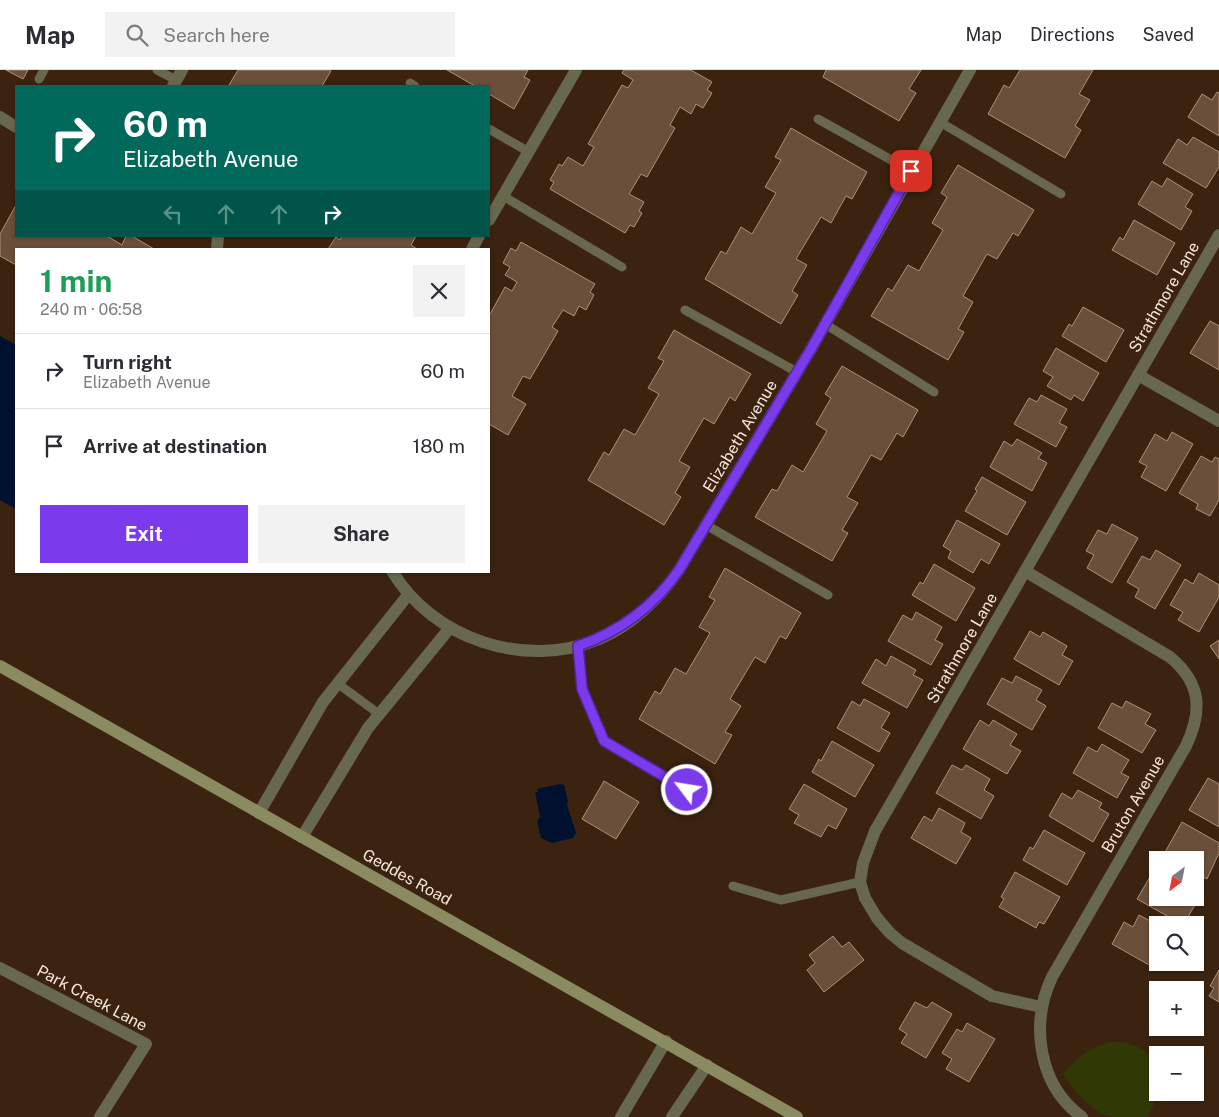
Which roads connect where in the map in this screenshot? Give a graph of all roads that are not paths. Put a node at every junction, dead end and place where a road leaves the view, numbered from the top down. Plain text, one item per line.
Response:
1 (44, 70) edge
2 (157, 70) edge
3 (576, 70) edge
4 (970, 70) edge
5 (39, 79) dead end
6 (177, 79) edge
7 (0, 118) edge
8 (818, 119) dead end
9 (940, 122) junction
10 (15, 126) edge
11 (490, 130) edge
12 (529, 152) junction
13 (911, 171) junction
14 (1061, 194) dead end
15 (503, 196) junction
16 (490, 218) edge
17 (1219, 235) edge
18 (622, 267) dead end
19 (685, 310) dead end
20 (825, 324) junction
21 (797, 372) junction
22 (1138, 375) junction
23 (934, 392) dead end
24 (1219, 421) edge
25 (706, 525) junction
26 (1025, 571) junction
27 (393, 573) edge
28 (408, 595) junction
29 (828, 595) dead end
30 (450, 629) junction
31 (578, 646) junction
32 (0, 666) edge
33 (337, 683) junction
34 (379, 714) junction
35 (687, 790) dead end
36 (259, 813) junction
37 (302, 837) junction
38 (860, 882) junction
39 (733, 886) dead end
40 (0, 968) edge
41 (1041, 1007) junction
42 (666, 1041) junction
43 (707, 1064) junction
44 (1074, 1115) edge
45 (100, 1117) edge
46 (621, 1117) edge
47 (672, 1117) edge
48 (797, 1117) edge

1 - 5 lane
2 - 6 lane
3 - 12 street
4 - 9 street, Elizabeth Avenue
7 - 10 street
8 - 13 lane
9 - 13 street, Elizabeth Avenue
9 - 14 lane
11 - 12 lane
12 - 15 street
13 - 20 street, Elizabeth Avenue
15 - 16 street
15 - 18 lane
17 - 22 street, Strathmore Lane
19 - 21 lane
20 - 21 street, Elizabeth Avenue
20 - 23 lane
21 - 25 street, Elizabeth Avenue
22 - 24 street
22 - 26 street, Strathmore Lane
25 - 29 lane
25 - 31 street, Elizabeth Avenue
26 - 38 street, Strathmore Lane
26 - 41 street, Bruton Avenue
27 - 28 street, Elizabeth Avenue
28 - 30 street, Elizabeth Avenue
28 - 33 street
30 - 31 street, Elizabeth Avenue
30 - 34 street
31 - 35 lane
32 - 36 main road, Geddes Road
33 - 34 lane
33 - 36 street
34 - 37 street
36 - 37 main road, Geddes Road
37 - 42 main road, Geddes Road
38 - 39 lane
38 - 41 street
40 - 45 street, Park Creek Lane
41 - 44 street, Bruton Avenue
42 - 43 main road, Geddes Road
42 - 46 street
43 - 47 street
43 - 48 main road, Geddes Road

